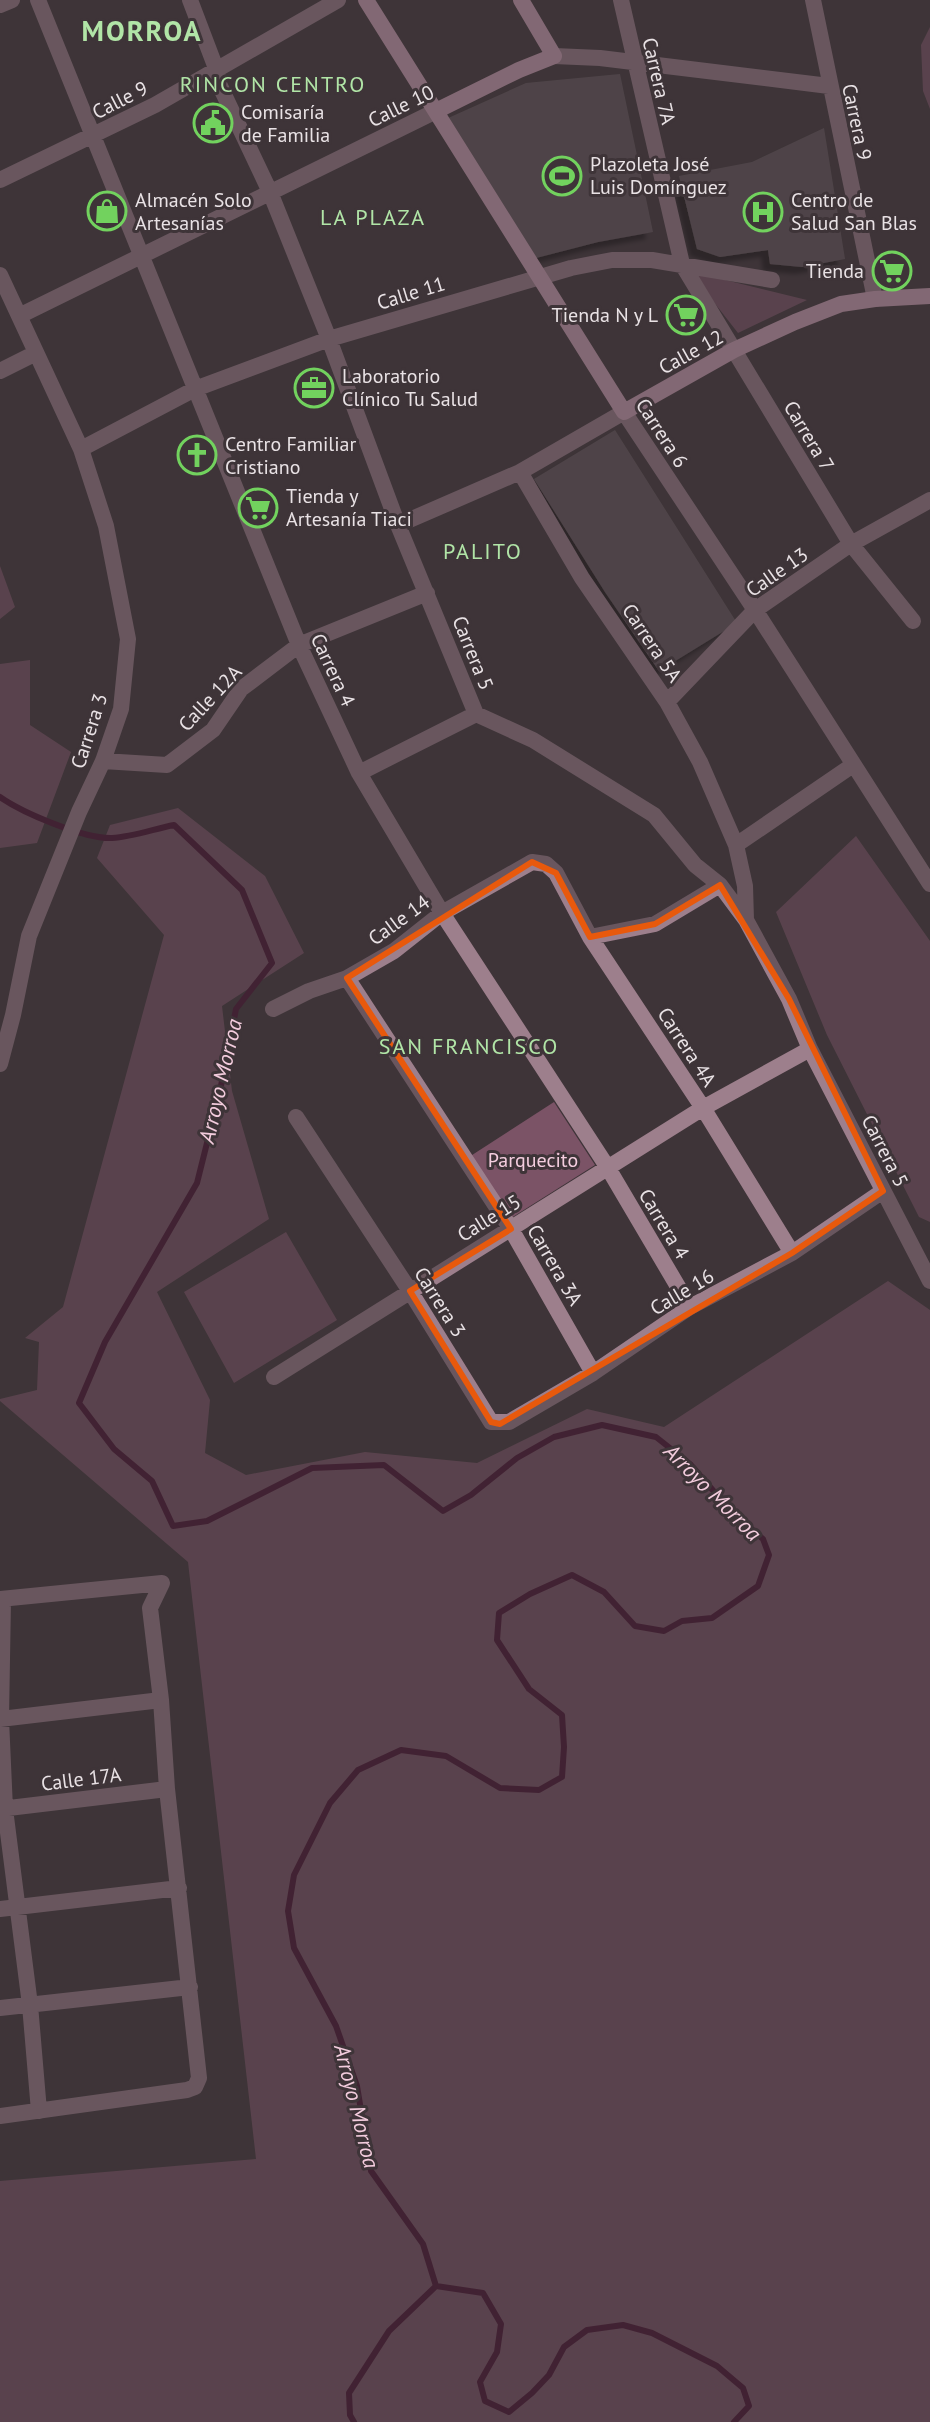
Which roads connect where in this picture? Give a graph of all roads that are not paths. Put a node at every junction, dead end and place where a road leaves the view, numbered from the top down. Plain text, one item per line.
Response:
1 (12, 0) edge
2 (38, 0) edge
3 (190, 0) edge
4 (338, 0) edge
5 (366, 0) edge
6 (521, 0) edge
7 (621, 0) edge
8 (813, 0) edge
9 (0, 5) edge
10 (554, 56) junction
11 (633, 61) junction
12 (217, 71) junction
13 (829, 86) junction
14 (436, 111) junction
15 (92, 136) junction
16 (0, 180) edge
17 (270, 192) junction
18 (141, 255) junction
19 (682, 264) junction
20 (0, 275) edge
21 (538, 276) junction
22 (772, 280) dead end
23 (930, 296) edge
24 (875, 299) junction
25 (19, 316) junction
26 (329, 339) junction
27 (734, 350) junction
28 (36, 353) junction
29 (0, 371) edge
30 (195, 389) junction
31 (624, 412) junction
32 (81, 449) junction
33 (520, 472) junction
34 (930, 500) edge
35 (398, 525) junction
36 (851, 544) junction
37 (427, 593) junction
38 (755, 610) junction
39 (913, 621) dead end
40 (299, 645) junction
41 (667, 702) junction
42 (476, 714) junction
43 (103, 761) junction
44 (853, 765) junction
45 (359, 773) junction
46 (736, 845) junction
47 (546, 864) joint
48 (930, 884) edge
49 (720, 885) junction
50 (442, 913) junction
51 (746, 920) junction
52 (590, 937) junction
53 (347, 978) junction
54 (273, 1009) dead end
55 (810, 1049) junction
56 (0, 1064) edge
57 (703, 1108) junction
58 (296, 1117) dead end
59 (608, 1168) junction
60 (883, 1191) junction
61 (511, 1229) junction
62 (792, 1253) junction
63 (930, 1281) edge
64 (410, 1291) junction
65 (690, 1307) junction
66 (593, 1373) junction
67 (274, 1377) dead end
68 (500, 1424) joint
69 (1, 1599) edge
70 (161, 1700) junction
71 (0, 1719) edge
72 (167, 1789) junction
73 (2, 1809) edge
74 (179, 1888) junction
75 (18, 1907) junction
76 (0, 1909) edge
77 (190, 1987) junction
78 (30, 2005) junction
79 (0, 2008) edge
80 (39, 2111) junction
81 (0, 2116) edge

1 - 9 street
2 - 15 street, Carrera 4
3 - 12 street, Carrera 5
4 - 12 street, Calle 9
5 - 14 street, Carrera 6
6 - 10 street
7 - 11 street, Carrera 7A
8 - 13 street, Carrera 9
10 - 11 street, Calle 10
10 - 14 street, Calle 10
11 - 13 street, Calle 10
11 - 19 street, Carrera 7A
12 - 15 street, Calle 9
12 - 17 street, Carrera 5
13 - 24 street, Carrera 9
14 - 17 street, Calle 10
14 - 21 street, Carrera 6
15 - 16 street, Calle 9
15 - 18 street, Carrera 4
17 - 18 street, Calle 10
17 - 26 street, Carrera 5
18 - 25 street, Calle 10
18 - 30 street, Carrera 4
19 - 21 street, Calle 11
19 - 22 street, Calle 11
19 - 27 street, Carrera 7
20 - 25 street, Carrera 3
21 - 26 street, Calle 11
21 - 31 street, Carrera 6
23 - 24 street, Calle 12
24 - 27 street, Calle 12
25 - 28 street, Carrera 3
26 - 30 street, Calle 11
26 - 35 street, Carrera 5
27 - 31 street, Calle 12
27 - 36 street, Carrera 7
28 - 29 street
28 - 32 street, Carrera 3
30 - 32 street, Calle 11
30 - 40 street, Carrera 4
31 - 33 street, Calle 12
31 - 38 street, Carrera 6
32 - 43 street, Carrera 3
33 - 35 street, Calle 12
33 - 41 street, Carrera 5A
34 - 36 street, Calle 13
35 - 37 street, Carrera 5
36 - 38 street, Calle 13
36 - 39 street, Carrera 7
37 - 40 street, Calle 12A
37 - 42 street, Carrera 5
38 - 41 street, Calle 13
38 - 44 street, Carrera 6
40 - 43 street, Calle 12A
40 - 45 street, Carrera 4
41 - 46 street, Carrera 5A
42 - 45 street
42 - 49 street, Carrera 5
43 - 56 street, Carrera 3
44 - 46 street
44 - 48 street, Carrera 6
45 - 50 street, Carrera 4
46 - 51 street, Carrera 5A
47 - 50 street, Calle 14
47 - 52 street, Carrera 4A
49 - 51 street, Carrera 5
49 - 52 street
50 - 53 street, Calle 14
50 - 59 street, Carrera 4
51 - 55 street, Carrera 5
52 - 57 street, Carrera 4A
53 - 54 street, Calle 14
53 - 61 street, Carrera 3A
55 - 57 street, Calle 15
55 - 60 street, Carrera 5
57 - 59 street, Calle 15
57 - 62 street, Carrera 4A
58 - 64 street, Carrera 3
59 - 61 street, Calle 15
59 - 65 street, Carrera 4
60 - 62 street, Calle 16
60 - 63 street, Carrera 5
61 - 64 street, Calle 15
61 - 66 street, Carrera 3A
62 - 65 street, Calle 16
64 - 67 street, Calle 15
64 - 68 street, Carrera 3
65 - 66 street, Calle 16
66 - 68 street, Calle 16
69 - 70 street
69 - 71 street
70 - 71 street
70 - 72 street
71 - 73 street
72 - 73 street, Calle 17A
72 - 74 street
73 - 75 street
74 - 75 street
74 - 77 street
75 - 76 street
75 - 78 street
77 - 78 street
77 - 80 street
78 - 79 street
78 - 80 street
80 - 81 street

